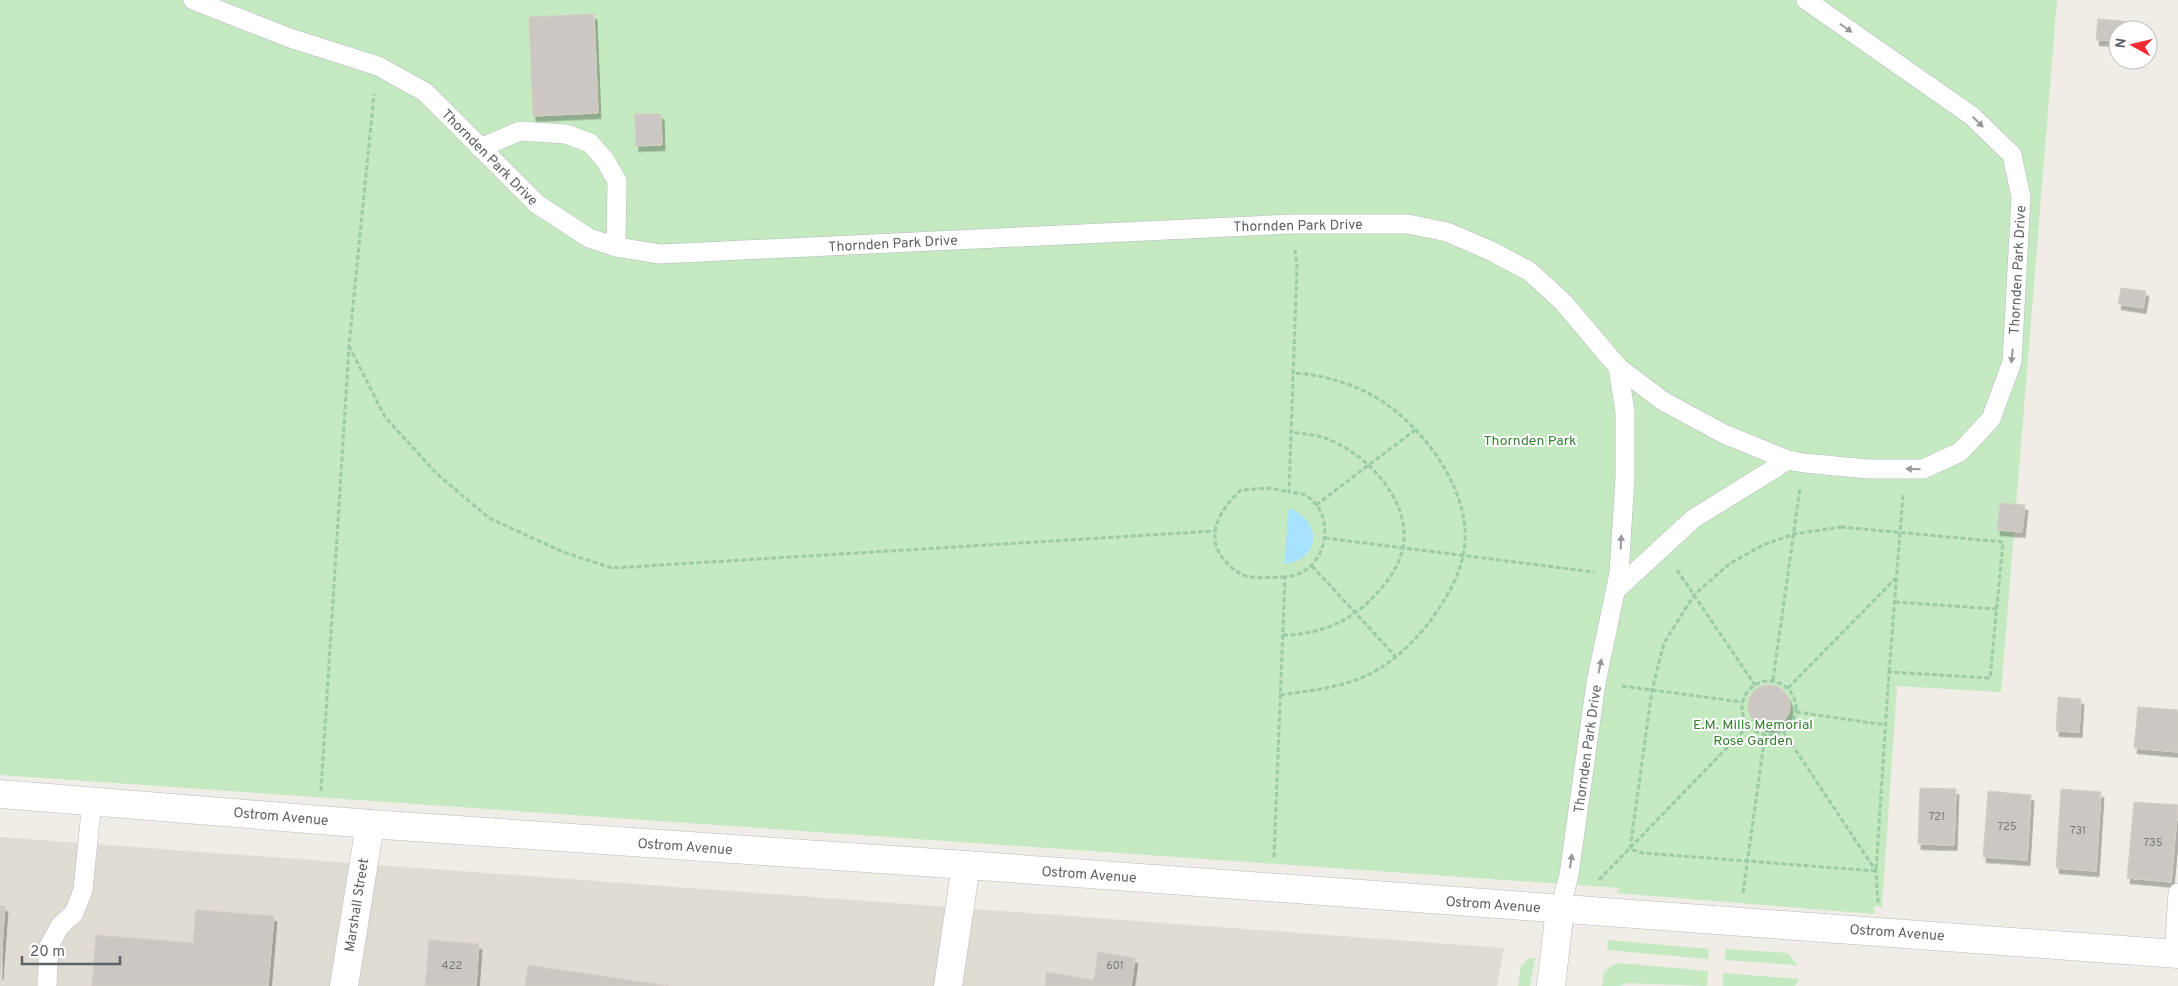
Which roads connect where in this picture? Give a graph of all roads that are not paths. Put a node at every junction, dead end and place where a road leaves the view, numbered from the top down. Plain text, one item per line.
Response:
1 (193, 0) edge
2 (1806, 0) edge
3 (480, 148) junction
4 (616, 247) junction
5 (1618, 367) junction
6 (1796, 461) junction
7 (1616, 590) junction
8 (0, 794) edge
9 (92, 801) junction
10 (370, 824) junction
11 (966, 865) junction
12 (2178, 893) edge
13 (1560, 908) junction
14 (2176, 954) edge
15 (47, 986) edge
16 (344, 986) edge
17 (948, 986) edge
18 (1551, 986) edge

1 - 3 lane, Thornden Park Drive
2 -> 6 lane, Thornden Park Drive
3 - 4 lane, Thornden Park Drive
3 - 4 lane
4 - 5 lane, Thornden Park Drive
5 - 6 lane, Thornden Park Drive
7 -> 5 lane, Thornden Park Drive
6 - 7 lane
13 -> 7 lane, Thornden Park Drive
8 - 9 street, Ostrom Avenue
9 - 10 street, Ostrom Avenue
9 - 15 lane
10 - 11 street, Ostrom Avenue
10 - 16 street, Marshall Street
11 - 13 street, Ostrom Avenue
11 - 17 street
12 - 14 lane
13 - 14 street, Ostrom Avenue
13 - 18 street

